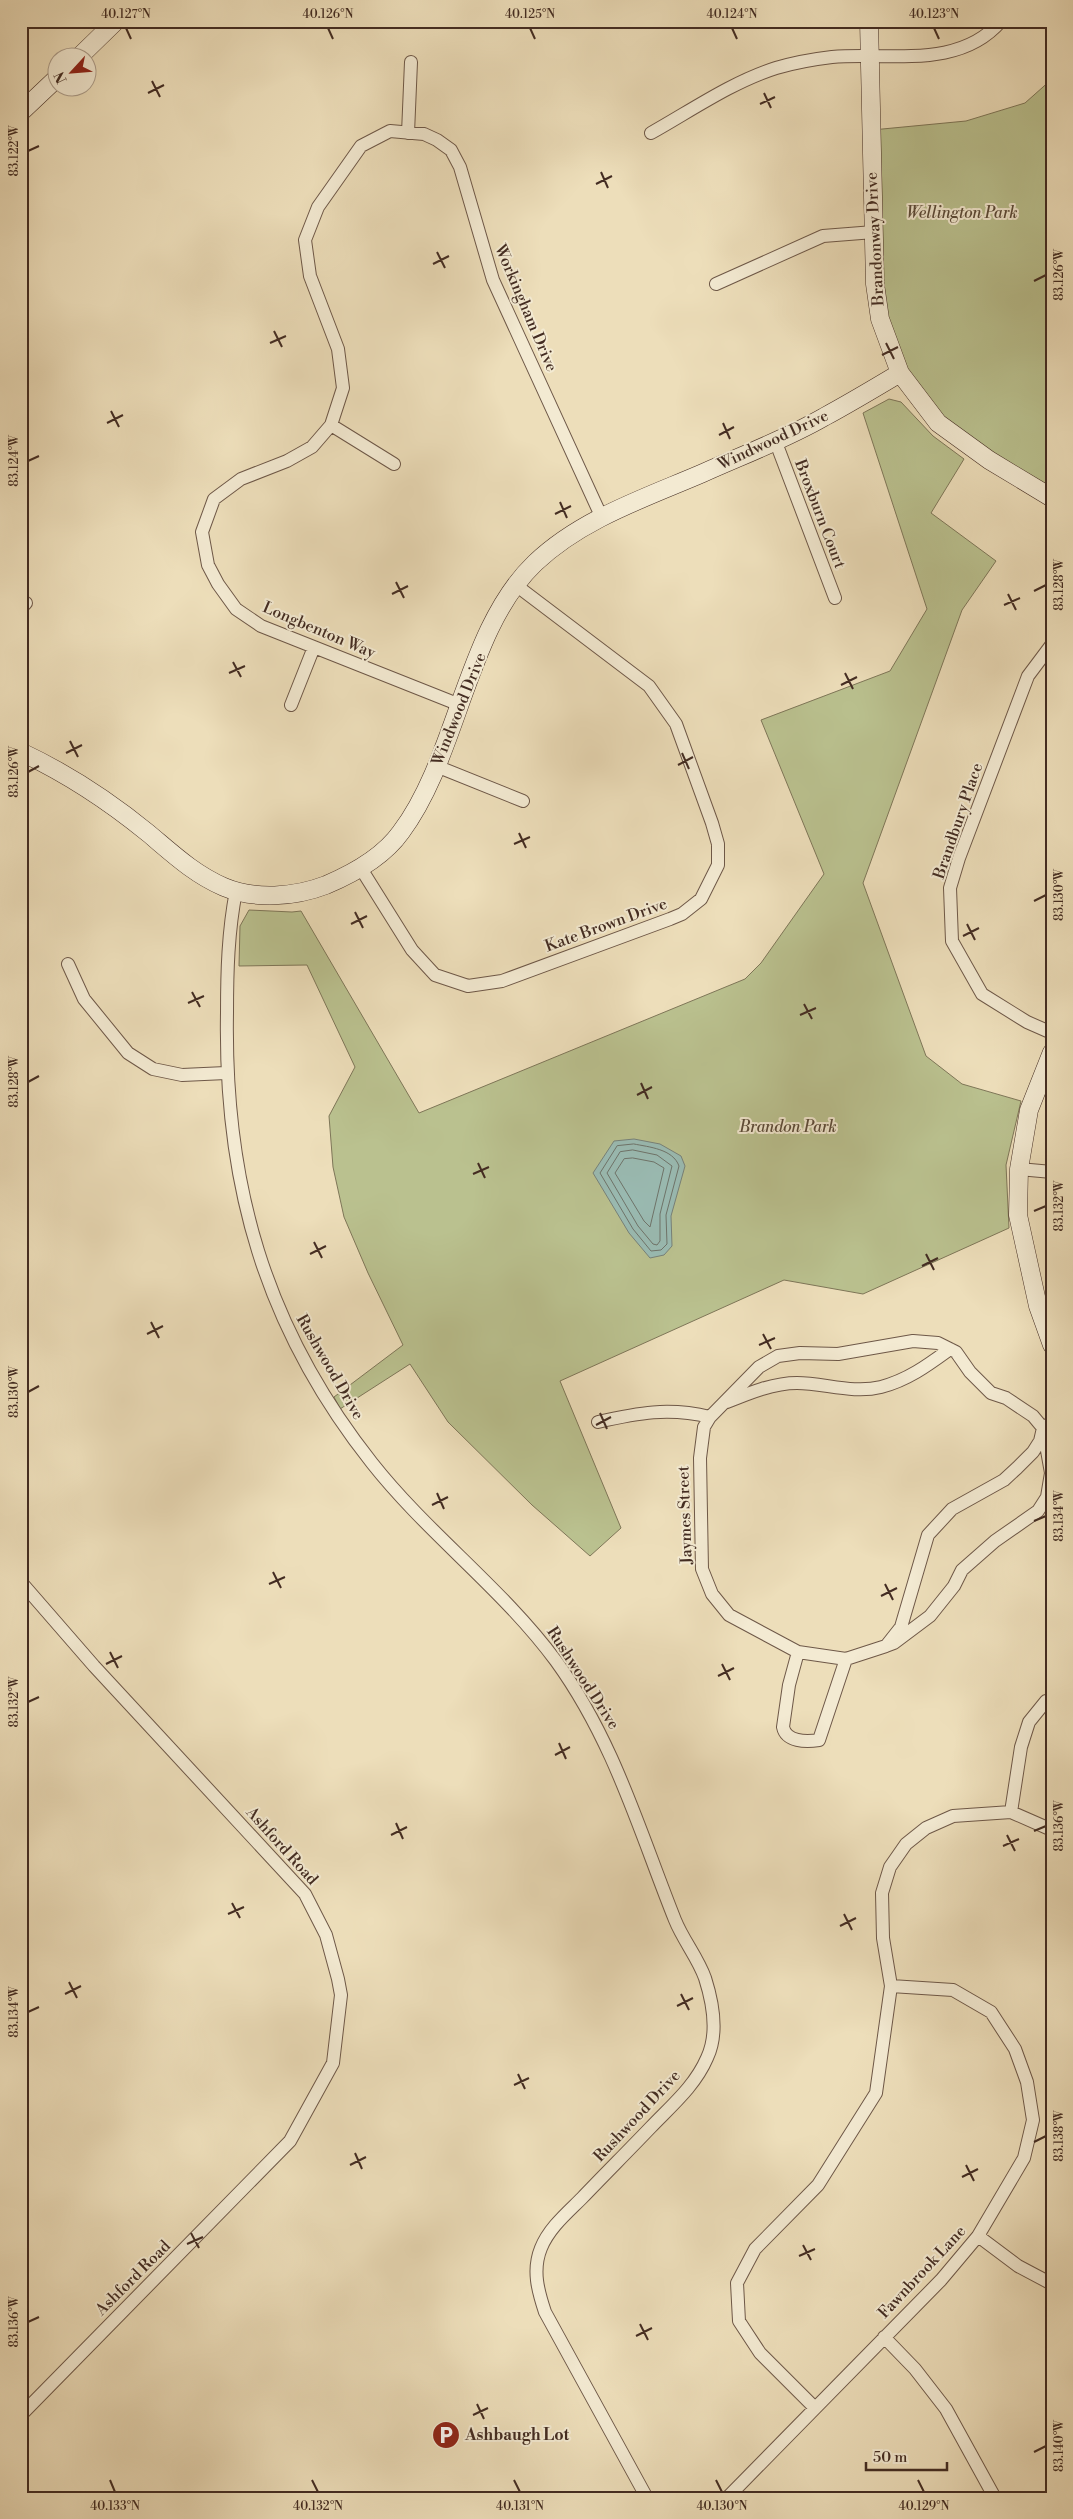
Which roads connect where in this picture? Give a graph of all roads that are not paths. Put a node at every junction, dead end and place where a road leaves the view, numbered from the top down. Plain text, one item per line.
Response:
1 (116, 21) edge
2 (870, 21) edge
3 (1001, 21) edge
4 (88, 48) edge
5 (870, 56) junction
6 (411, 62) dead end
7 (48, 86) edge
8 (21, 112) edge
9 (408, 132) junction
10 (651, 133) dead end
11 (874, 232) junction
12 (716, 284) dead end
13 (900, 373) junction
14 (331, 425) junction
15 (775, 440) junction
16 (394, 464) dead end
17 (1052, 498) edge
18 (602, 518) junction
19 (516, 586) junction
20 (835, 598) dead end
21 (1052, 644) edge
22 (314, 647) junction
23 (291, 705) dead end
24 (460, 705) junction
25 (21, 752) edge
26 (436, 766) junction
27 (523, 801) dead end
28 (360, 867) junction
29 (236, 891) junction
30 (68, 964) dead end
31 (1052, 1033) edge
32 (1052, 1052) edge
33 (226, 1073) junction
34 (1019, 1169) junction
35 (1052, 1172) edge
36 (1052, 1345) edge
37 (950, 1349) junction
38 (723, 1403) junction
39 (710, 1418) junction
40 (598, 1422) dead end
41 (1047, 1425) edge
42 (21, 1582) edge
43 (886, 1646) junction
44 (798, 1652) junction
45 (846, 1659) junction
46 (1046, 1701) dead end
47 (1011, 1812) junction
48 (1052, 1830) edge
49 (891, 1986) junction
50 (978, 2236) junction
51 (1052, 2284) edge
52 (884, 2338) junction
53 (815, 2408) junction
54 (21, 2415) edge
55 (647, 2498) edge
56 (727, 2498) edge
57 (995, 2498) edge

1 - 4 street
2 - 5 street, Brandonway Drive
3 - 5 street
5 - 10 street
5 - 11 street, Brandonway Drive
6 - 9 street
7 - 8 street
9 - 14 street, Longbenton Way
9 - 18 street, Workingham Drive
11 - 12 street
11 - 13 street, Brandonway Drive
13 - 15 street, Windwood Drive
13 - 17 street, Brandonway Drive
14 - 16 street
14 - 22 street, Longbenton Way
15 - 18 street, Windwood Drive
15 - 20 street, Broxburn Court
18 - 19 street, Windwood Drive
19 - 24 street, Windwood Drive
19 - 28 street, Kate Brown Drive
21 - 31 street, Brandbury Place
22 - 23 street
22 - 24 street, Longbenton Way
24 - 26 street, Windwood Drive
25 - 29 street, Windwood Drive
26 - 27 street
26 - 28 street, Windwood Drive
28 - 29 street, Windwood Drive
29 - 33 street, Rushwood Drive
30 - 33 street
32 - 34 street
33 - 55 street, Rushwood Drive
34 - 35 street
34 - 36 street
37 - 38 street, Jaymes Street
37 - 38 street, Jaymes Street
37 - 41 street
38 - 39 street, Jaymes Street
39 - 40 street
39 - 44 street, Jaymes Street
41 - 43 street
41 - 43 street
42 - 54 street, Ashford Road
43 - 45 street
44 - 45 street, Jaymes Street
44 - 45 street
46 - 47 street
47 - 48 street
47 - 49 street
49 - 50 street, Fawnbrook Lane
49 - 53 street
50 - 51 street
50 - 52 street, Fawnbrook Lane
52 - 53 street, Fawnbrook Lane
52 - 57 street
53 - 56 street, Fawnbrook Lane

